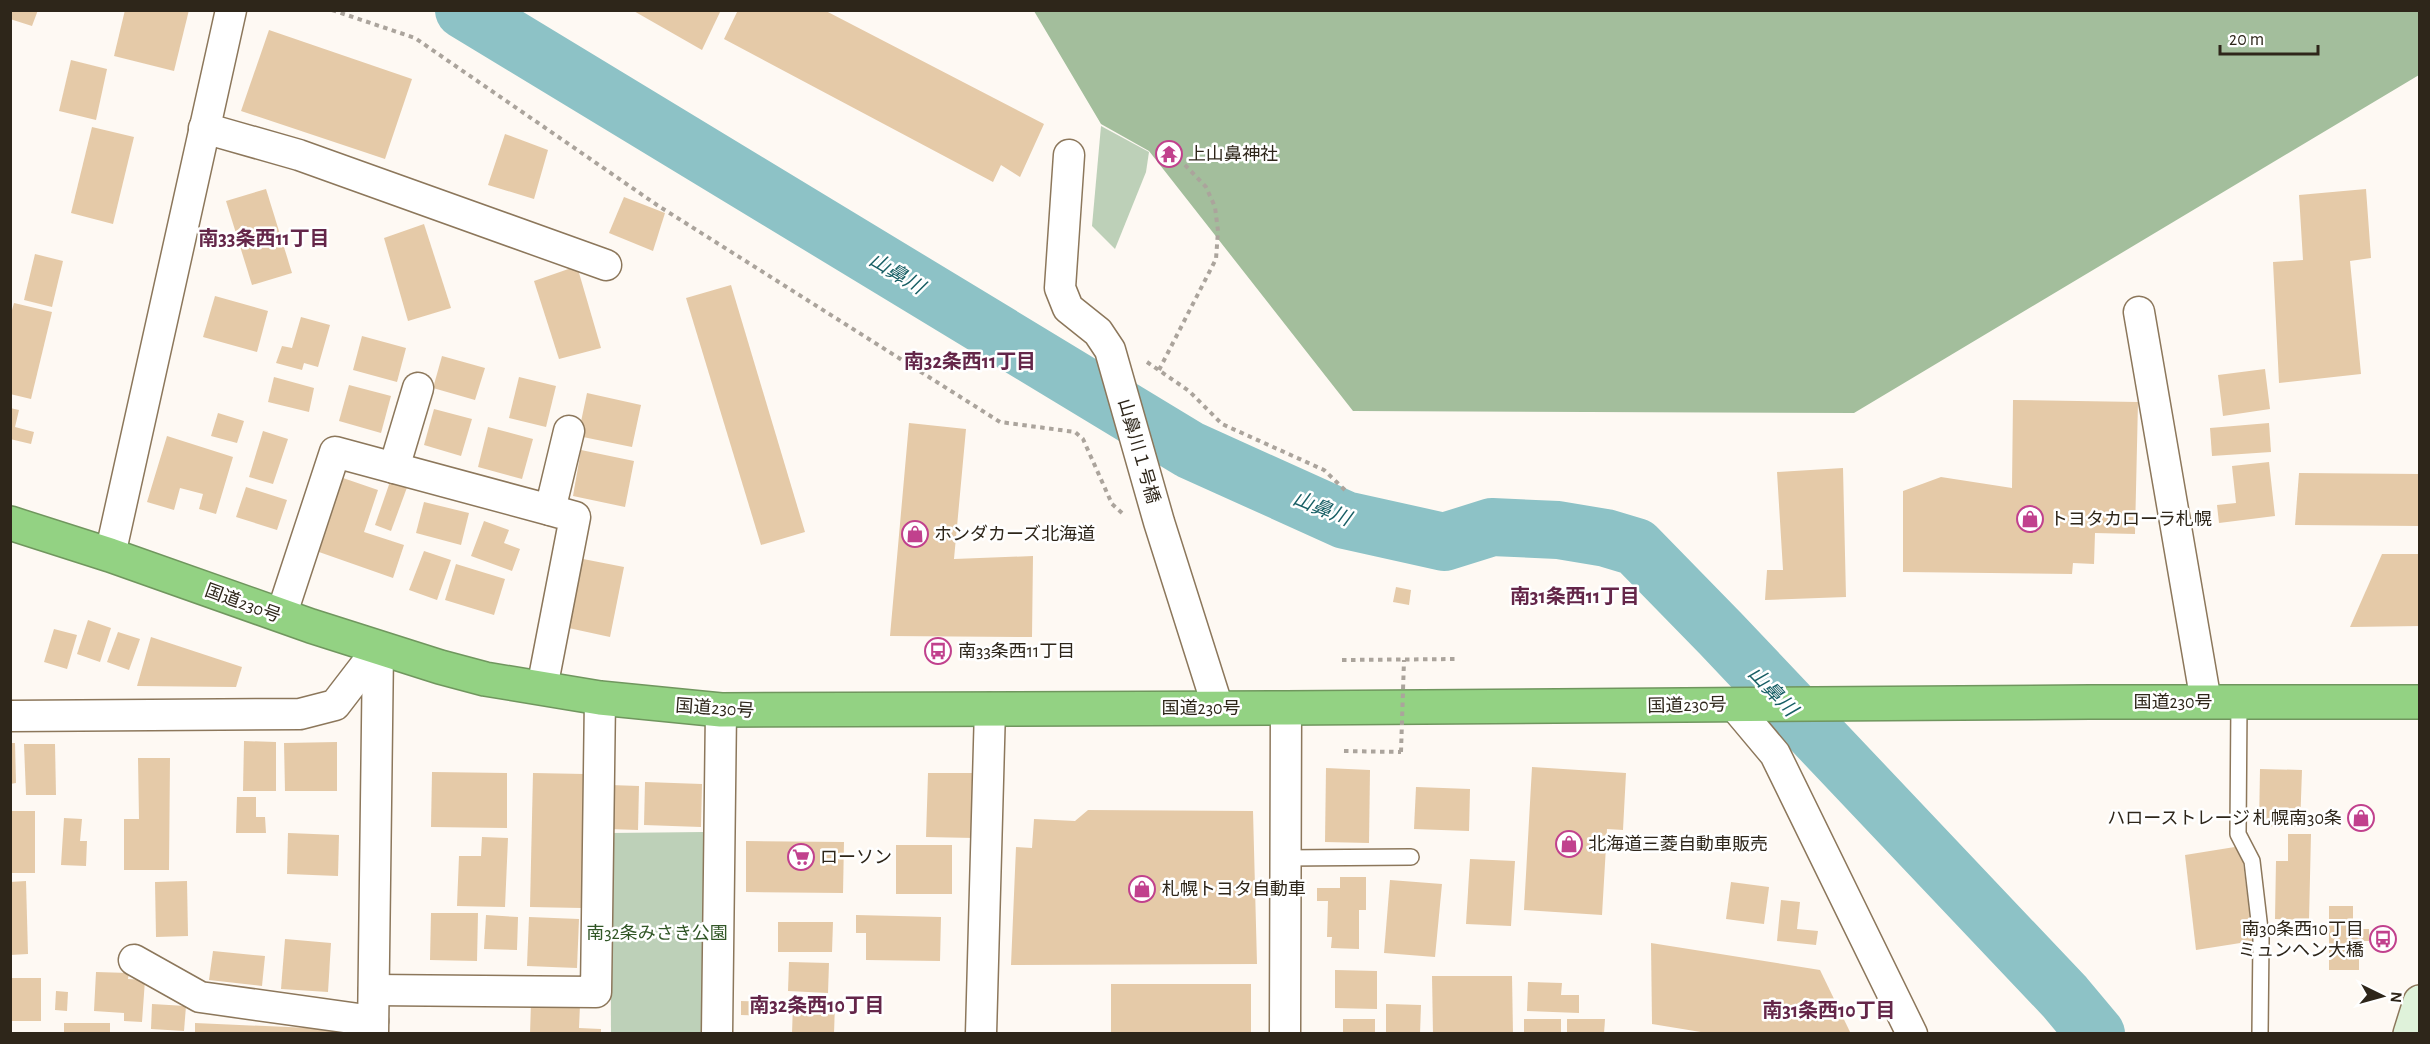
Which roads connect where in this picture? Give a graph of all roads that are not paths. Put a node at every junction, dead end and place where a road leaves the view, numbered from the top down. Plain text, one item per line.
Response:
1 (231, 10) edge
2 (204, 128) junction
3 (1070, 155) dead end
4 (606, 265) dead end
5 (2139, 312) dead end
6 (418, 388) dead end
7 (569, 431) dead end
8 (394, 468) junction
9 (550, 510) junction
10 (10, 523) edge
11 (110, 555) junction
12 (281, 616) junction
13 (378, 649) junction
14 (542, 688) junction
15 (600, 698) junction
16 (2206, 702) junction
17 (2420, 702) edge
18 (2238, 703) junction
19 (1740, 704) junction
20 (990, 708) junction
21 (1218, 708) junction
22 (1286, 708) junction
23 (721, 710) junction
24 (10, 716) edge
25 (1411, 857) dead end
26 (1284, 858) junction
27 (134, 960) dead end
28 (374, 990) junction
29 (2420, 1002) edge
30 (373, 1027) edge
31 (717, 1034) edge
32 (981, 1034) edge
33 (1285, 1034) edge
34 (1912, 1034) edge
35 (2260, 1034) edge
36 (2410, 1034) edge

1 - 2 street
2 - 4 street
2 - 11 street
3 - 21 street, 山鼻川１号橋
5 - 16 street
6 - 8 street
7 - 9 street
8 - 9 street
8 - 12 street
9 - 14 street
10 - 11 highway, 国道230号
11 - 12 highway, 国道230号
12 - 13 highway, 国道230号
13 - 14 highway, 国道230号
13 - 24 street
13 - 28 street
14 - 15 highway, 国道230号
15 - 23 highway, 国道230号
15 - 28 street
16 - 18 highway, 国道230号
16 - 19 highway, 国道230号
17 - 18 highway, 国道230号
18 - 35 lane
19 - 22 highway, 国道230号
19 - 34 street
20 - 21 highway, 国道230号
20 - 23 highway, 国道230号
20 - 32 street
21 - 22 highway, 国道230号
22 - 26 street
23 - 31 street
25 - 26 lane
26 - 33 street
27 - 30 street
28 - 30 street
29 - 36 street

